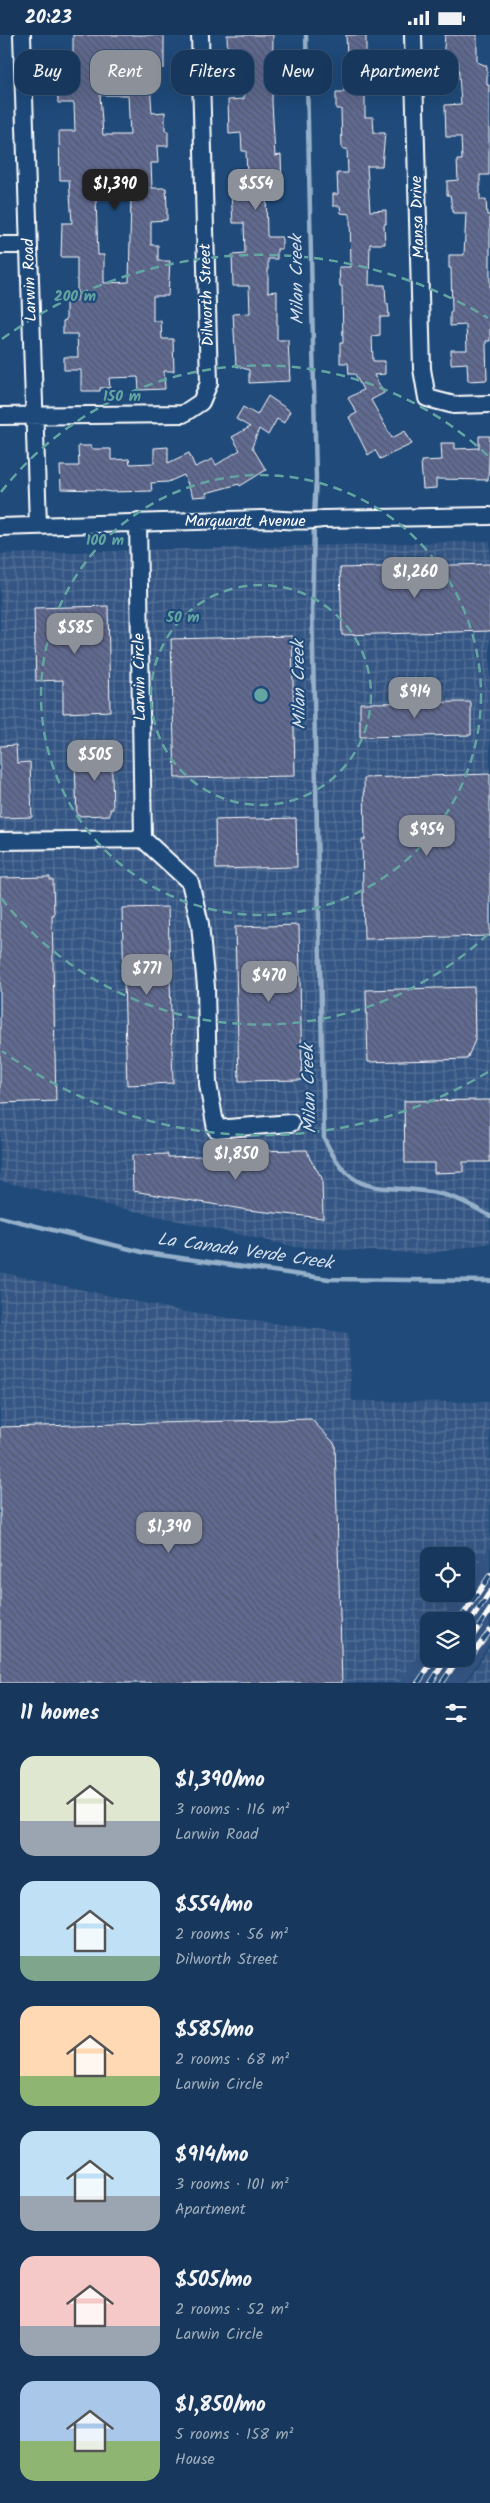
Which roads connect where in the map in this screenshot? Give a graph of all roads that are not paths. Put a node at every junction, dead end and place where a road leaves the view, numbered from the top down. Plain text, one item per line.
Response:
1 (22, 35) edge
2 (200, 35) edge
3 (413, 35) edge
4 (0, 245) edge
5 (28, 245) junction
6 (490, 404) edge
7 (36, 415) junction
8 (0, 416) edge
9 (490, 516) edge
10 (138, 522) junction
11 (38, 525) junction
12 (0, 527) edge
13 (143, 839) junction
14 (0, 841) edge
15 (291, 1123) dead end

1 - 5 street, Larwin Road
2 - 7 street, Dilworth Street
3 - 6 street, Mansa Drive
4 - 5 street
5 - 7 street, Larwin Road
7 - 8 street
7 - 11 street, Larwin Road
9 - 10 street, Marquardt Avenue
10 - 11 street, Marquardt Avenue
10 - 13 street, Larwin Circle
11 - 12 street, Marquardt Avenue
13 - 14 street
13 - 15 street

